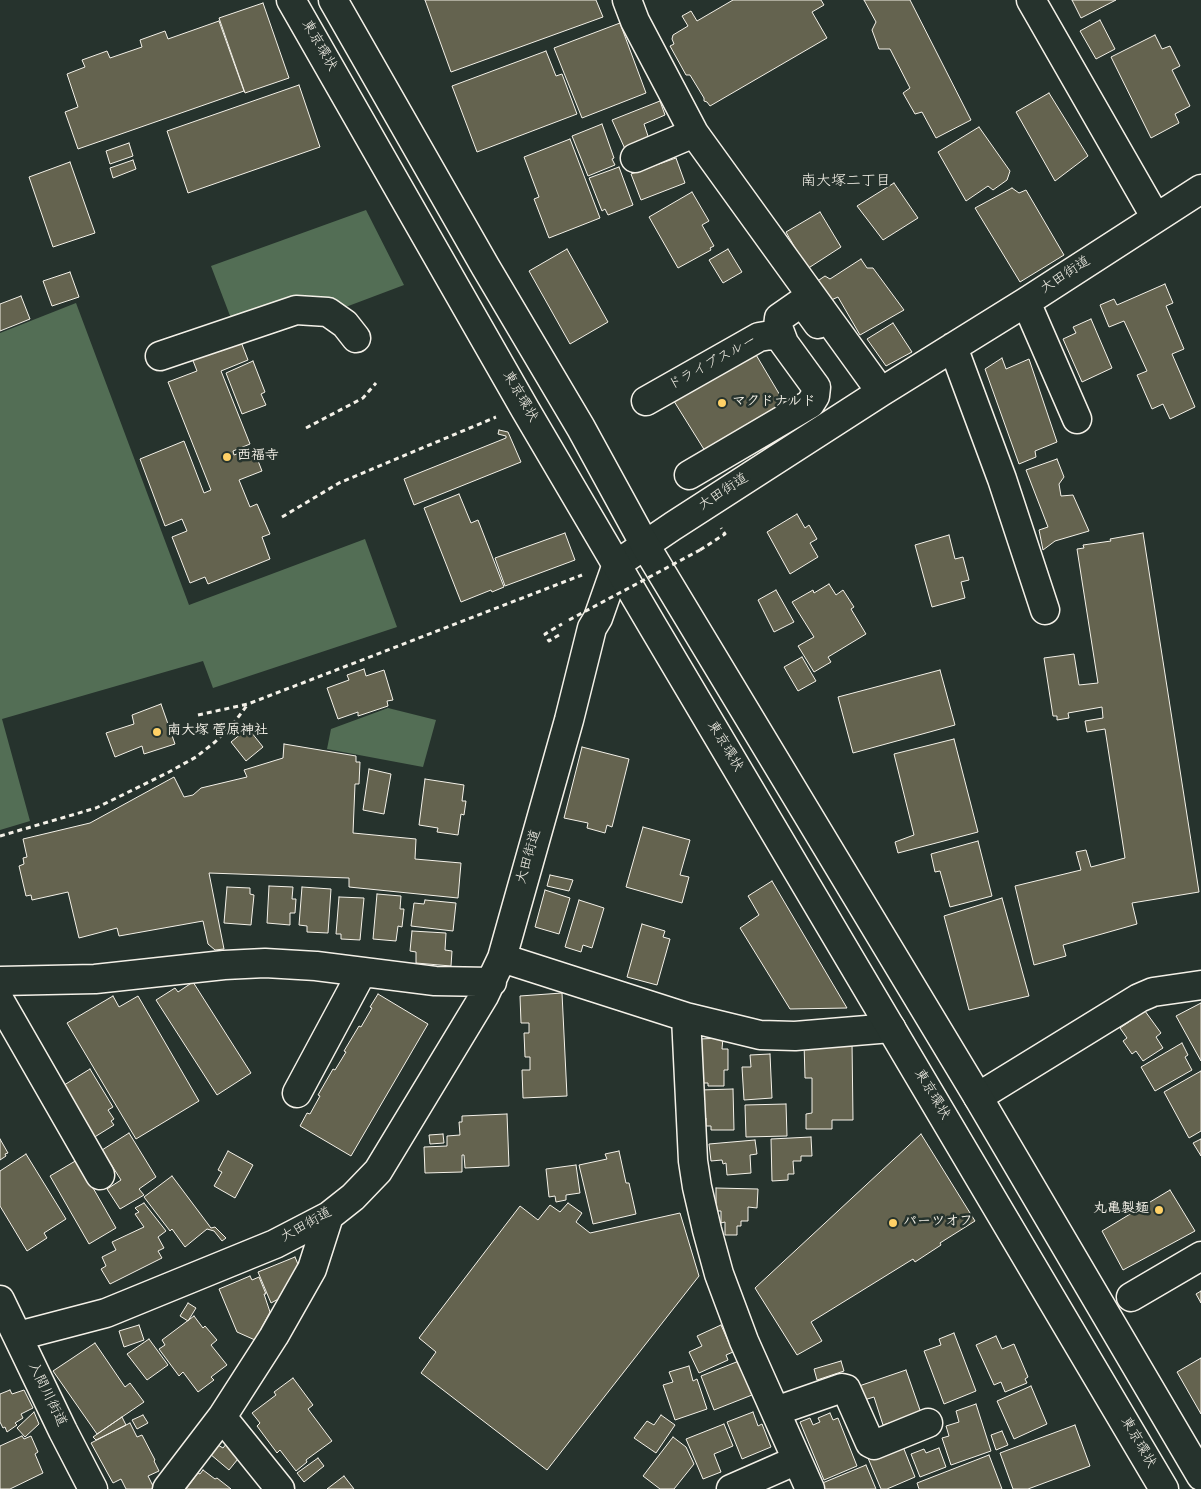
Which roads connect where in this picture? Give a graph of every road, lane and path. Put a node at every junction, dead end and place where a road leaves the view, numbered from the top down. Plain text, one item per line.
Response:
1 (291, 0) edge
2 (333, 0) edge
3 (627, 0) edge
4 (1031, 0) edge
5 (694, 133) junction
6 (635, 158) dead end
7 (1201, 189) edge
8 (1156, 218) junction
9 (1026, 302) junction
10 (356, 338) dead end
11 (782, 338) junction
12 (953, 347) junction
13 (160, 356) dead end
14 (376, 383) dead end
15 (876, 396) junction
16 (646, 401) dead end
17 (496, 416) dead end
18 (1077, 418) dead end
19 (306, 428) dead end
20 (689, 475) dead end
21 (282, 517) dead end
22 (646, 544) junction
23 (700, 550) dead end
24 (617, 564) junction
25 (586, 574) dead end
26 (1045, 610) dead end
27 (569, 620) dead end
28 (248, 704) junction
29 (198, 715) dead end
30 (0, 836) edge
31 (497, 970) junction
32 (362, 972) junction
33 (0, 982) edge
34 (1201, 985) edge
35 (0, 1001) edge
36 (686, 1017) junction
37 (890, 1028) junction
38 (297, 1093) dead end
39 (978, 1097) junction
40 (100, 1175) dead end
41 (329, 1216) junction
42 (1201, 1256) edge
43 (1131, 1297) dead end
44 (0, 1300) edge
45 (18, 1336) junction
46 (776, 1411) junction
47 (222, 1417) junction
48 (928, 1423) dead end
49 (797, 1460) junction
50 (1201, 1476) edge
51 (93, 1489) edge
52 (167, 1489) edge
53 (280, 1489) edge
54 (731, 1489) edge
55 (810, 1489) edge
56 (1164, 1489) edge

1 - 24 main road, 東京環状
2 - 22 main road
3 - 5 main road
4 - 8 main road
5 - 6 main road
5 - 15 main road
7 - 8 main road, 大田街道
8 - 9 main road, 大田街道
9 - 12 main road, 大田街道
9 - 18 main road
10 - 13 main road
11 - 15 main road
11 - 16 main road, ドライブスルー
11 - 20 main road
12 - 15 main road, 大田街道
12 - 26 main road
14 - 19 path
15 - 22 main road, 大田街道
17 - 21 path
22 - 24 main road, 大田街道
22 - 39 main road
23 - 27 path, bridge
24 - 31 main road, 大田街道
24 - 37 main road, 東京環状
25 - 28 path
28 - 29 path
28 - 30 path
31 - 32 main road
31 - 36 main road
31 - 41 main road, 大田街道
32 - 33 main road
32 - 38 main road
34 - 39 main road
35 - 40 main road
36 - 37 main road
36 - 46 main road
37 - 56 main road, 東京環状
39 - 50 main road
41 - 45 main road, 大田街道
41 - 47 main road
42 - 43 main road
44 - 45 main road, 入間川街道
45 - 51 main road, 入間川街道
46 - 48 main road
46 - 49 main road
47 - 52 main road
47 - 53 main road
49 - 54 main road
49 - 55 main road

